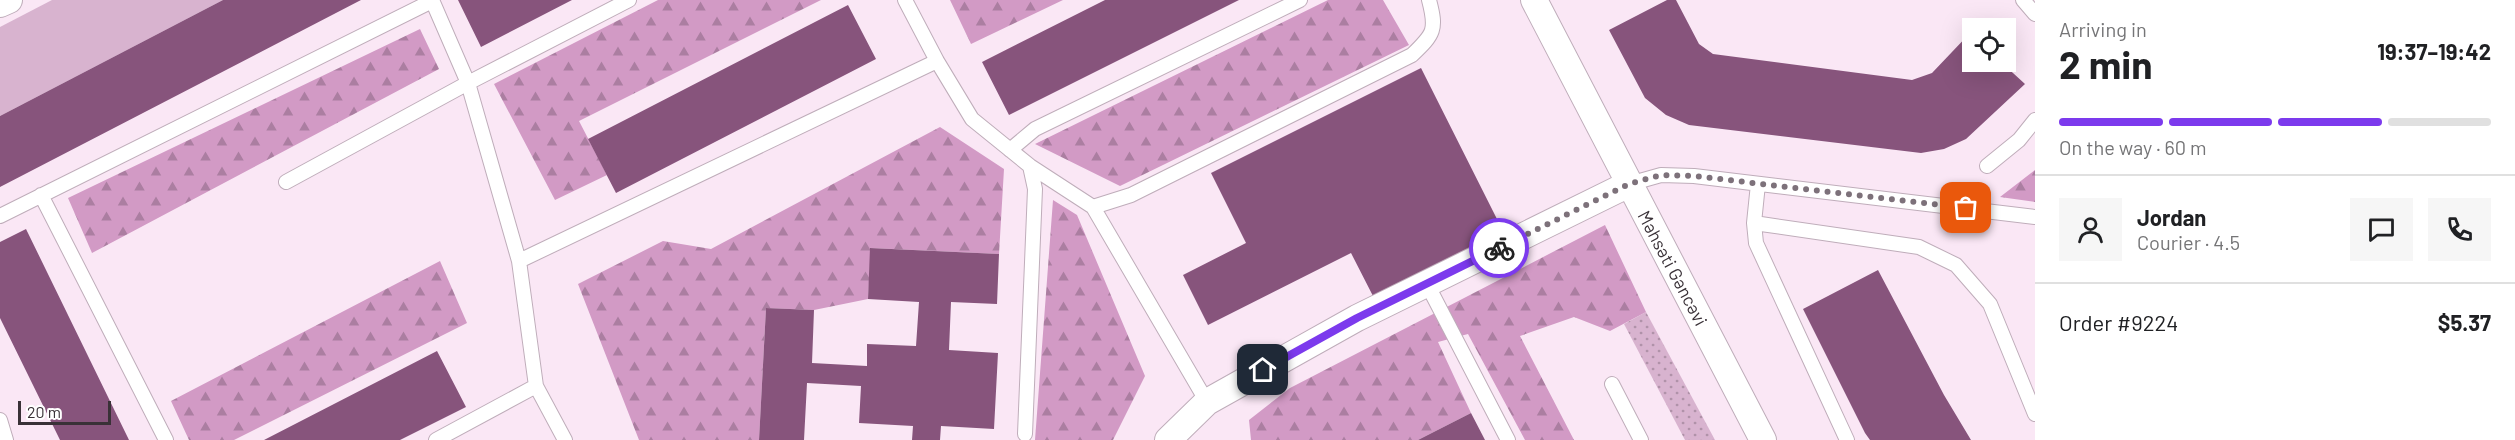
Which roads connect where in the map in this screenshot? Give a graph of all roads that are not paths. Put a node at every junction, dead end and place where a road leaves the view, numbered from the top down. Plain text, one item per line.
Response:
1 (9, 0) edge
2 (629, 0) edge
3 (905, 0) edge
4 (1300, 0) edge
5 (1429, 0) edge
6 (1534, 0) edge
7 (2023, 0) edge
8 (432, 1) edge
9 (0, 4) edge
10 (2035, 14) edge
11 (936, 61) junction
12 (468, 83) junction
13 (2035, 120) edge
14 (1010, 150) junction
15 (1030, 166) junction
16 (1987, 166) dead end
17 (286, 182) dead end
18 (1629, 184) junction
19 (1758, 184) junction
20 (41, 195) junction
21 (1093, 207) junction
22 (0, 216) edge
23 (2035, 217) edge
24 (1754, 223) junction
25 (519, 261) junction
26 (1427, 284) junction
27 (1612, 384) dead end
28 (536, 386) junction
29 (1207, 402) junction
30 (2035, 414) edge
31 (0, 420) edge
32 (1025, 434) dead end
33 (6, 440) edge
34 (166, 440) edge
35 (436, 440) edge
36 (565, 440) edge
37 (1168, 440) edge
38 (1508, 440) edge
39 (1641, 440) edge
40 (1763, 440) edge
41 (1847, 440) edge

1 - 9 street
2 - 12 lane
3 - 11 lane
4 - 14 lane
5 - 21 lane
6 - 18 street, Məhsəti Gəncəvi
7 - 10 lane
8 - 12 lane
8 - 20 lane
11 - 14 lane
11 - 25 lane
12 - 17 lane
12 - 25 lane
13 - 16 lane
14 - 15 lane
15 - 21 lane
15 - 32 lane
18 - 19 lane
18 - 26 street
18 - 40 street, Məhsəti Gəncəvi
19 - 23 lane
19 - 24 lane
20 - 22 lane
20 - 34 lane
21 - 29 lane
24 - 30 lane
24 - 41 lane
25 - 28 lane
26 - 29 street
26 - 38 lane
27 - 39 lane
28 - 35 lane
28 - 36 lane
29 - 37 street
31 - 33 lane

